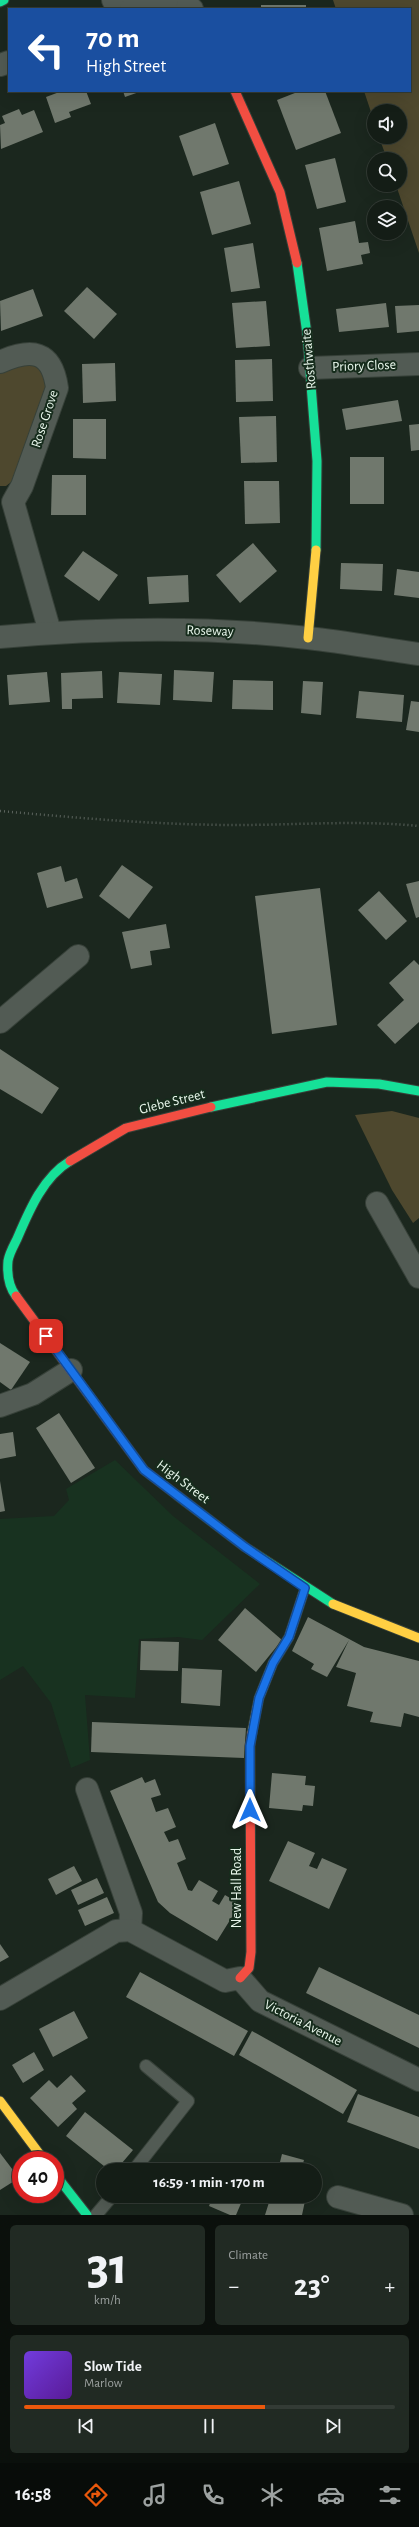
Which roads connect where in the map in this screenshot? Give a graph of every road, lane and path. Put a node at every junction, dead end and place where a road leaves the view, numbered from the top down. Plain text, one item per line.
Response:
1 (4, 0) edge
2 (167, 0) edge
3 (177, 0) edge
4 (0, 2) edge
5 (134, 8) edge
6 (190, 8) edge
7 (235, 92) edge
8 (0, 362) edge
9 (419, 364) edge
10 (310, 368) junction
11 (7, 500) edge
12 (50, 632) junction
13 (0, 637) edge
14 (308, 638) junction
15 (419, 654) edge
16 (0, 811) edge
17 (419, 826) edge
18 (78, 956) dead end
19 (0, 1022) edge
20 (419, 1091) edge
21 (377, 1203) dead end
22 (4, 1276) edge
23 (419, 1277) edge
24 (71, 1370) junction
25 (0, 1406) edge
26 (305, 1588) junction
27 (419, 1638) edge
28 (87, 1789) dead end
29 (130, 1930) junction
30 (240, 1978) junction
31 (0, 1999) edge
32 (146, 2066) dead end
33 (419, 2080) edge
34 (0, 2101) edge
35 (37, 2151) edge
36 (139, 2163) edge
37 (64, 2186) edge
38 (338, 2197) dead end
39 (106, 2203) edge
40 (87, 2215) edge
41 (96, 2215) edge
42 (402, 2215) edge

1 - 4 street
2 - 5 street
3 - 6 street
7 - 10 street, Rosthwaite
8 - 11 street, Rose Grove
9 - 10 street, Priory Close
10 - 14 street, Rosthwaite
11 - 12 street, Rose Grove
12 - 13 street, Roseway
12 - 14 street, Roseway
14 - 15 street, Roseway
16 - 17 path
18 - 19 street
20 - 22 street, Glebe Street
21 - 23 street
22 - 24 street, High Street
24 - 25 street
24 - 26 street, High Street
26 - 27 street, High Street
26 - 30 street, New Hall Road
28 - 29 street
29 - 30 street
29 - 31 street
30 - 33 street, Victoria Avenue
32 - 36 lane
34 - 35 street
37 - 40 street
38 - 42 street
39 - 41 lane

